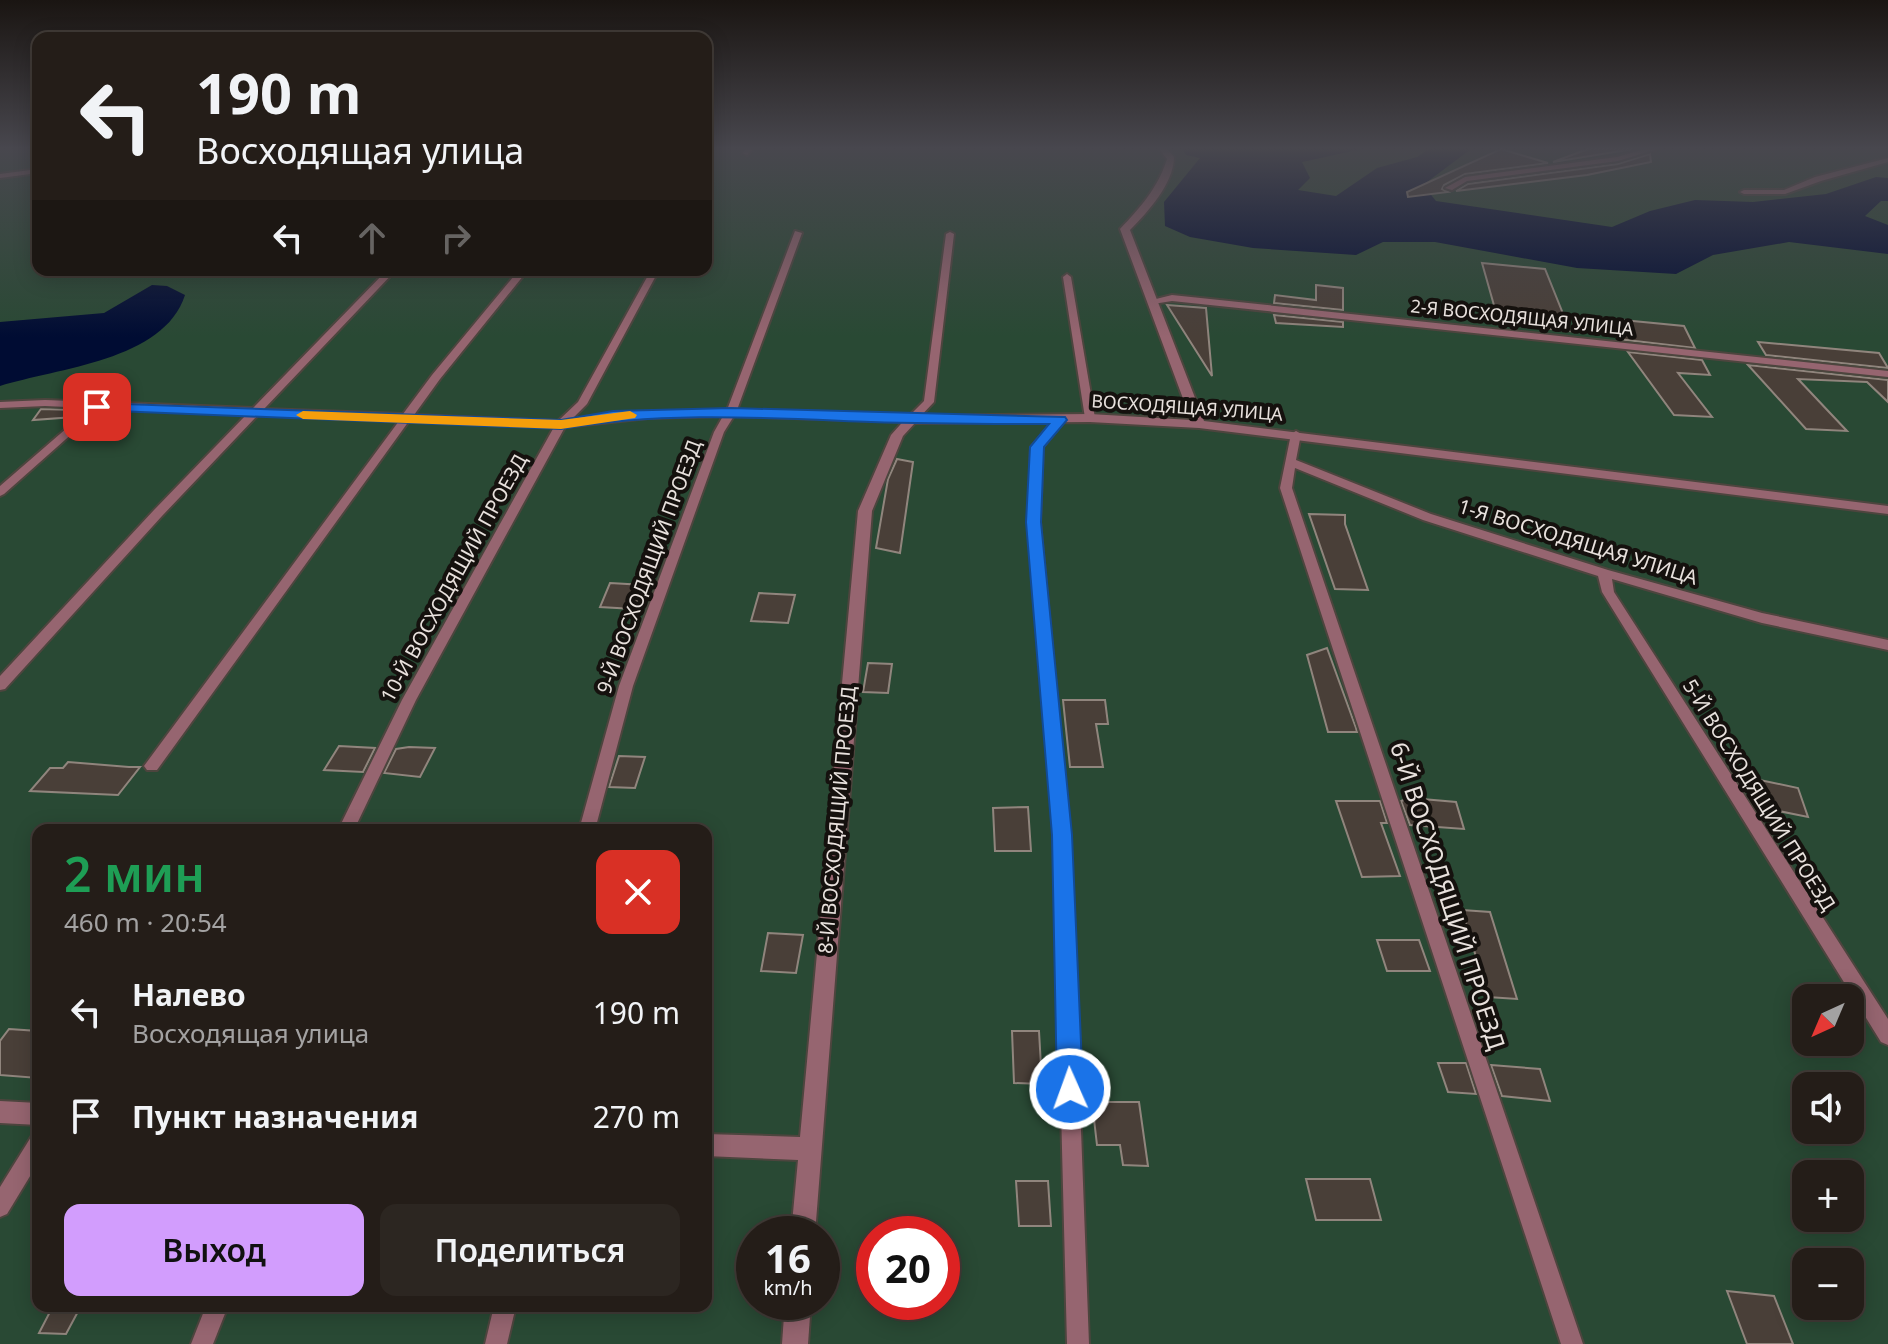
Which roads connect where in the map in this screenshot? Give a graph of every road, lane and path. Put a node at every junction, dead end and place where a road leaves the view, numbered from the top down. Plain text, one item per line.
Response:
1 (1143, 212) edge
2 (798, 233) dead end
3 (950, 234) dead end
4 (386, 276) edge
5 (519, 276) edge
6 (652, 276) edge
7 (1067, 277) dead end
8 (1153, 301) junction
9 (1888, 374) edge
10 (0, 405) edge
11 (97, 407) junction
12 (253, 413) junction
13 (731, 413) junction
14 (1090, 418) junction
15 (408, 419) junction
16 (912, 419) junction
17 (1060, 420) junction
18 (561, 424) junction
19 (1199, 424) junction
20 (1296, 434) junction
21 (1290, 462) junction
22 (0, 492) edge
23 (1888, 510) edge
24 (1604, 573) junction
25 (1888, 645) edge
26 (0, 685) edge
27 (152, 766) dead end
28 (349, 824) edge
29 (589, 824) edge
30 (1888, 1036) edge
31 (0, 1112) edge
32 (32, 1114) edge
33 (712, 1145) edge
34 (809, 1149) junction
35 (32, 1154) edge
36 (0, 1207) edge
37 (804, 1216) edge
38 (215, 1312) edge
39 (504, 1312) edge
40 (797, 1320) edge
41 (202, 1344) edge
42 (496, 1344) edge
43 (795, 1344) edge
44 (1078, 1344) edge
45 (1572, 1344) edge

1 - 8 street
2 - 13 lane, 9-Й ВОСХОДЯЩИЙ ПРОЕЗД
3 - 16 lane
4 - 12 lane
5 - 15 lane
6 - 18 lane, 10-Й ВОСХОДЯЩИЙ ПРОЕЗД
7 - 14 lane
8 - 9 lane, 2-Я ВОСХОДЯЩАЯ УЛИЦА
8 - 19 street
10 - 11 lane, ВОСХОДЯЩАЯ УЛИЦА
11 - 12 lane, ВОСХОДЯЩАЯ УЛИЦА
11 - 22 lane
12 - 15 lane, ВОСХОДЯЩАЯ УЛИЦА
12 - 26 lane
13 - 16 lane, ВОСХОДЯЩАЯ УЛИЦА
13 - 18 lane, ВОСХОДЯЩАЯ УЛИЦА
13 - 29 lane, 9-Й ВОСХОДЯЩИЙ ПРОЕЗД
14 - 17 street, ВОСХОДЯЩАЯ УЛИЦА
14 - 19 street, ВОСХОДЯЩАЯ УЛИЦА
15 - 18 lane, ВОСХОДЯЩАЯ УЛИЦА
15 - 27 lane
16 - 17 street, ВОСХОДЯЩАЯ УЛИЦА
16 - 34 street, 8-Й ВОСХОДЯЩИЙ ПРОЕЗД
17 - 44 lane
18 - 28 lane, 10-Й ВОСХОДЯЩИЙ ПРОЕЗД
19 - 20 street, ВОСХОДЯЩАЯ УЛИЦА
20 - 21 lane
20 - 23 street, ВОСХОДЯЩАЯ УЛИЦА
21 - 24 lane, 1-Я ВОСХОДЯЩАЯ УЛИЦА
21 - 45 lane, 6-Й ВОСХОДЯЩИЙ ПРОЕЗД
24 - 25 lane, 1-Я ВОСХОДЯЩАЯ УЛИЦА
24 - 30 lane, 5-Й ВОСХОДЯЩИЙ ПРОЕЗД
31 - 32 street
33 - 34 street
34 - 37 street, 8-Й ВОСХОДЯЩИЙ ПРОЕЗД
35 - 36 lane
38 - 41 lane
39 - 42 lane
40 - 43 street

